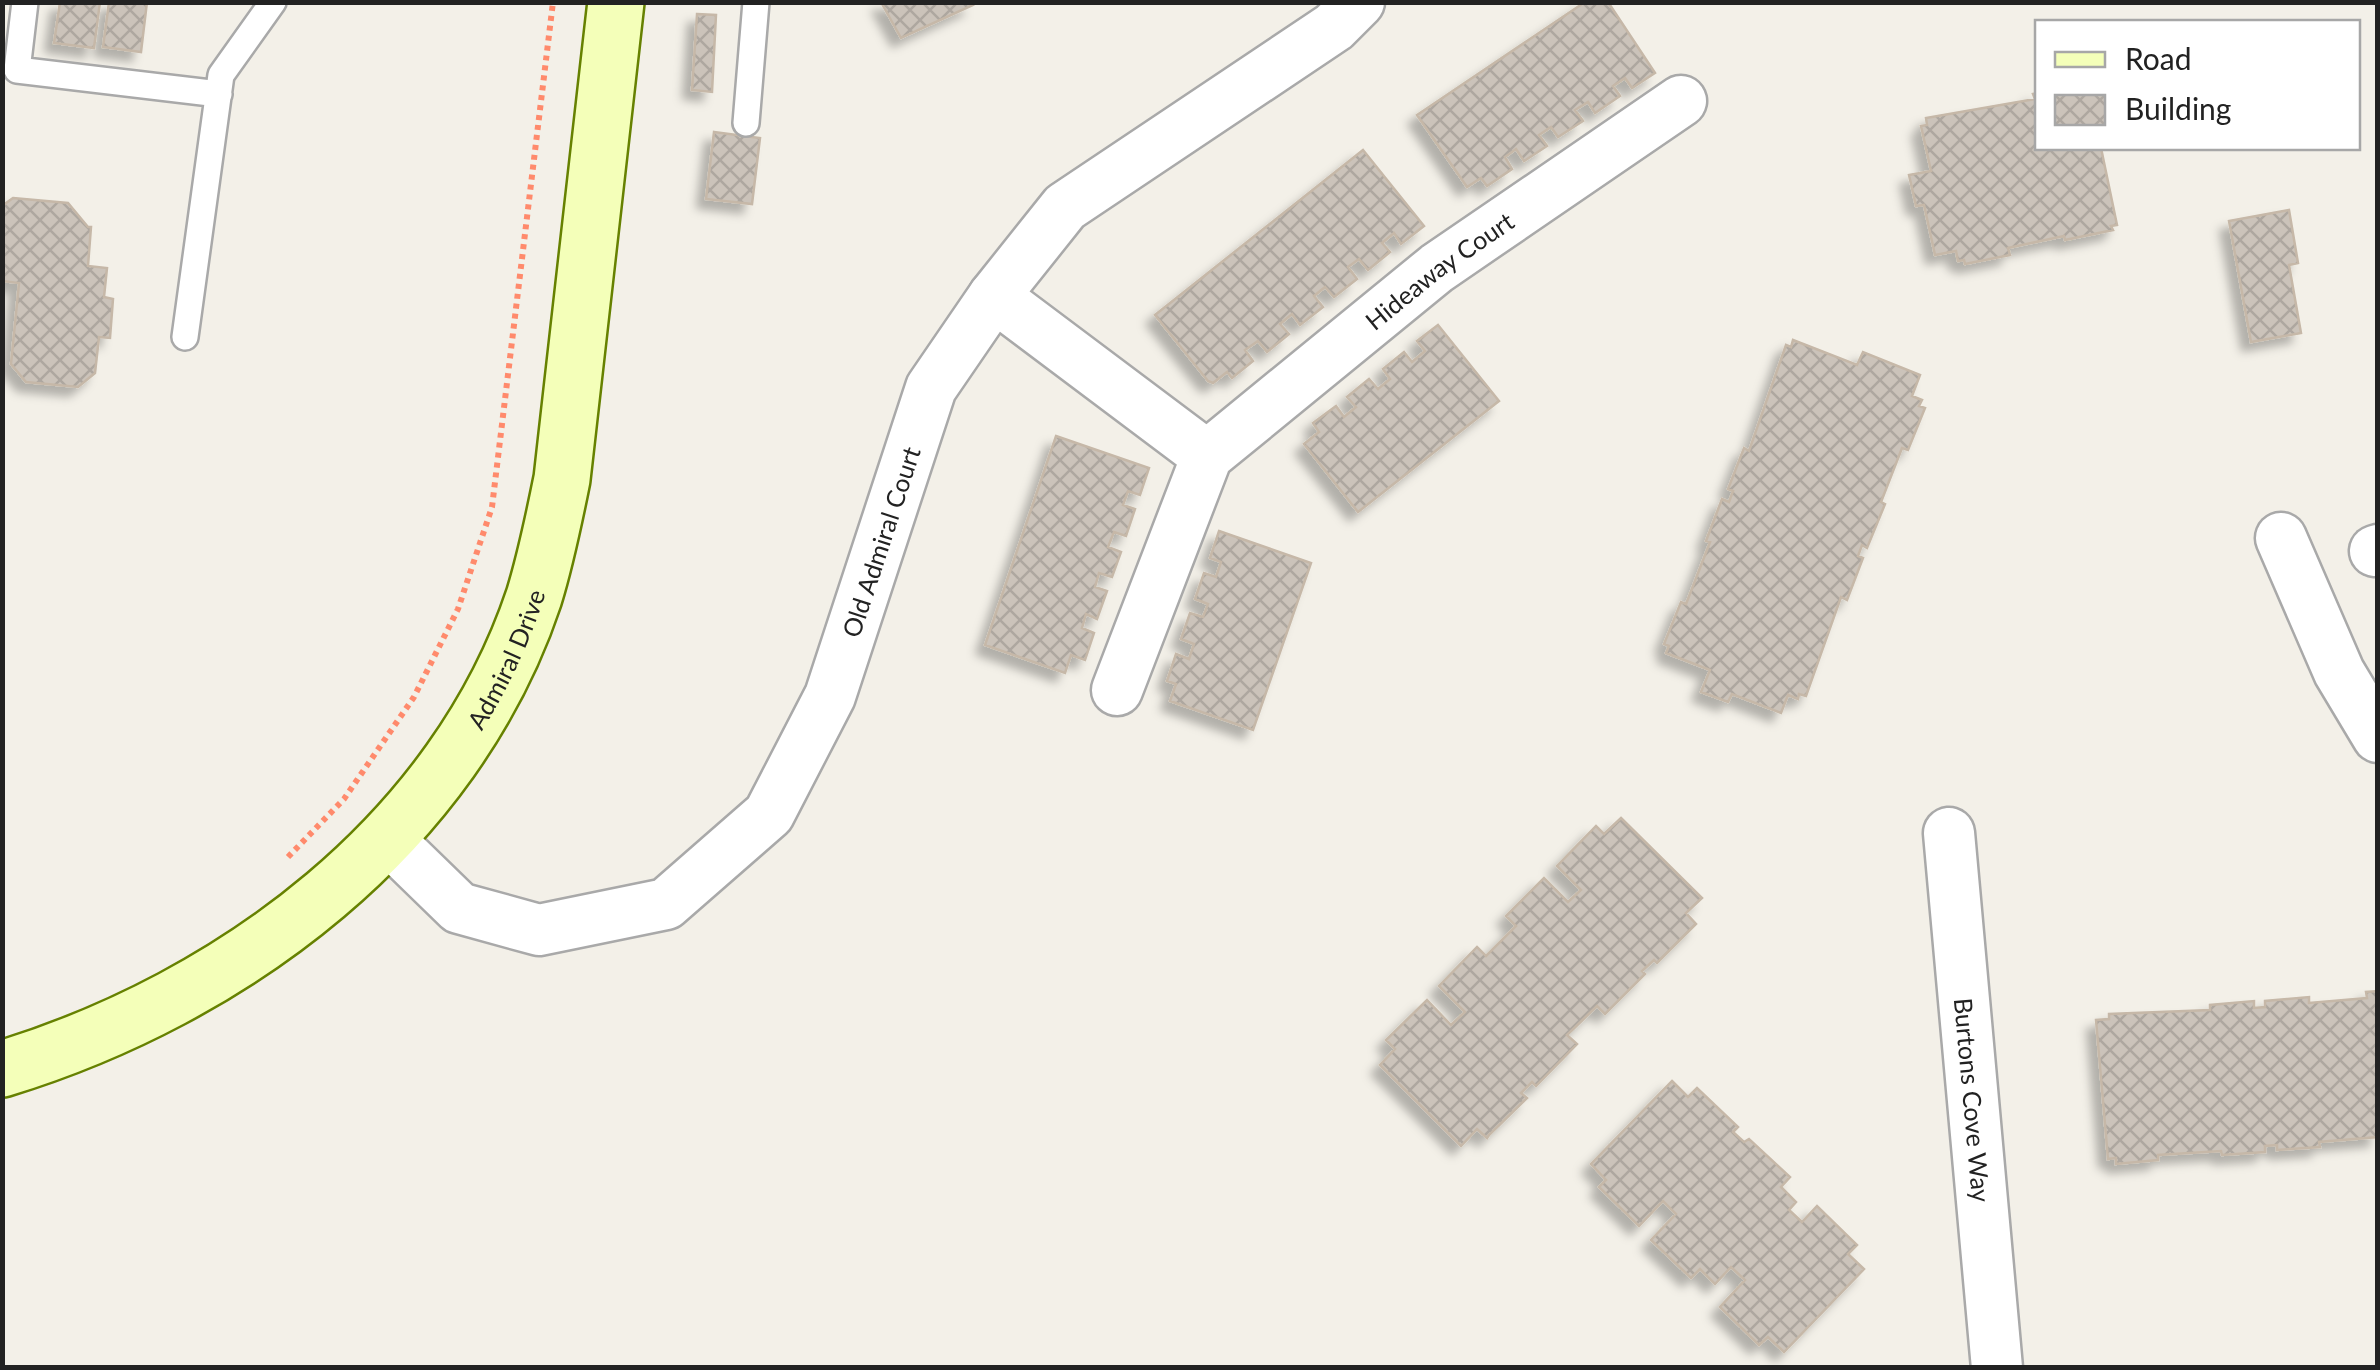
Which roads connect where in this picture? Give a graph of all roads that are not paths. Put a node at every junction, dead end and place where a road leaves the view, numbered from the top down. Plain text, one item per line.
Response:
1 (25, 2) edge
2 (273, 2) edge
3 (616, 2) edge
4 (756, 2) edge
5 (1359, 2) edge
6 (219, 94) junction
7 (1681, 101) dead end
8 (746, 123) dead end
9 (994, 296) junction
10 (185, 337) dead end
11 (1208, 456) junction
12 (2281, 538) dead end
13 (1116, 690) dead end
14 (2378, 737) edge
15 (1949, 834) dead end
16 (388, 838) junction
17 (2, 1069) edge
18 (1998, 1368) edge

1 - 6 lane
2 - 6 lane
3 - 16 street, Admiral Drive
4 - 8 lane
5 - 9 street, Old Admiral Court
6 - 10 lane
7 - 11 street, Hideaway Court
9 - 11 street
9 - 16 street, Old Admiral Court
11 - 13 street, Hideaway Court
12 - 14 street
15 - 18 street, Burtons Cove Way
16 - 17 street, Admiral Drive

